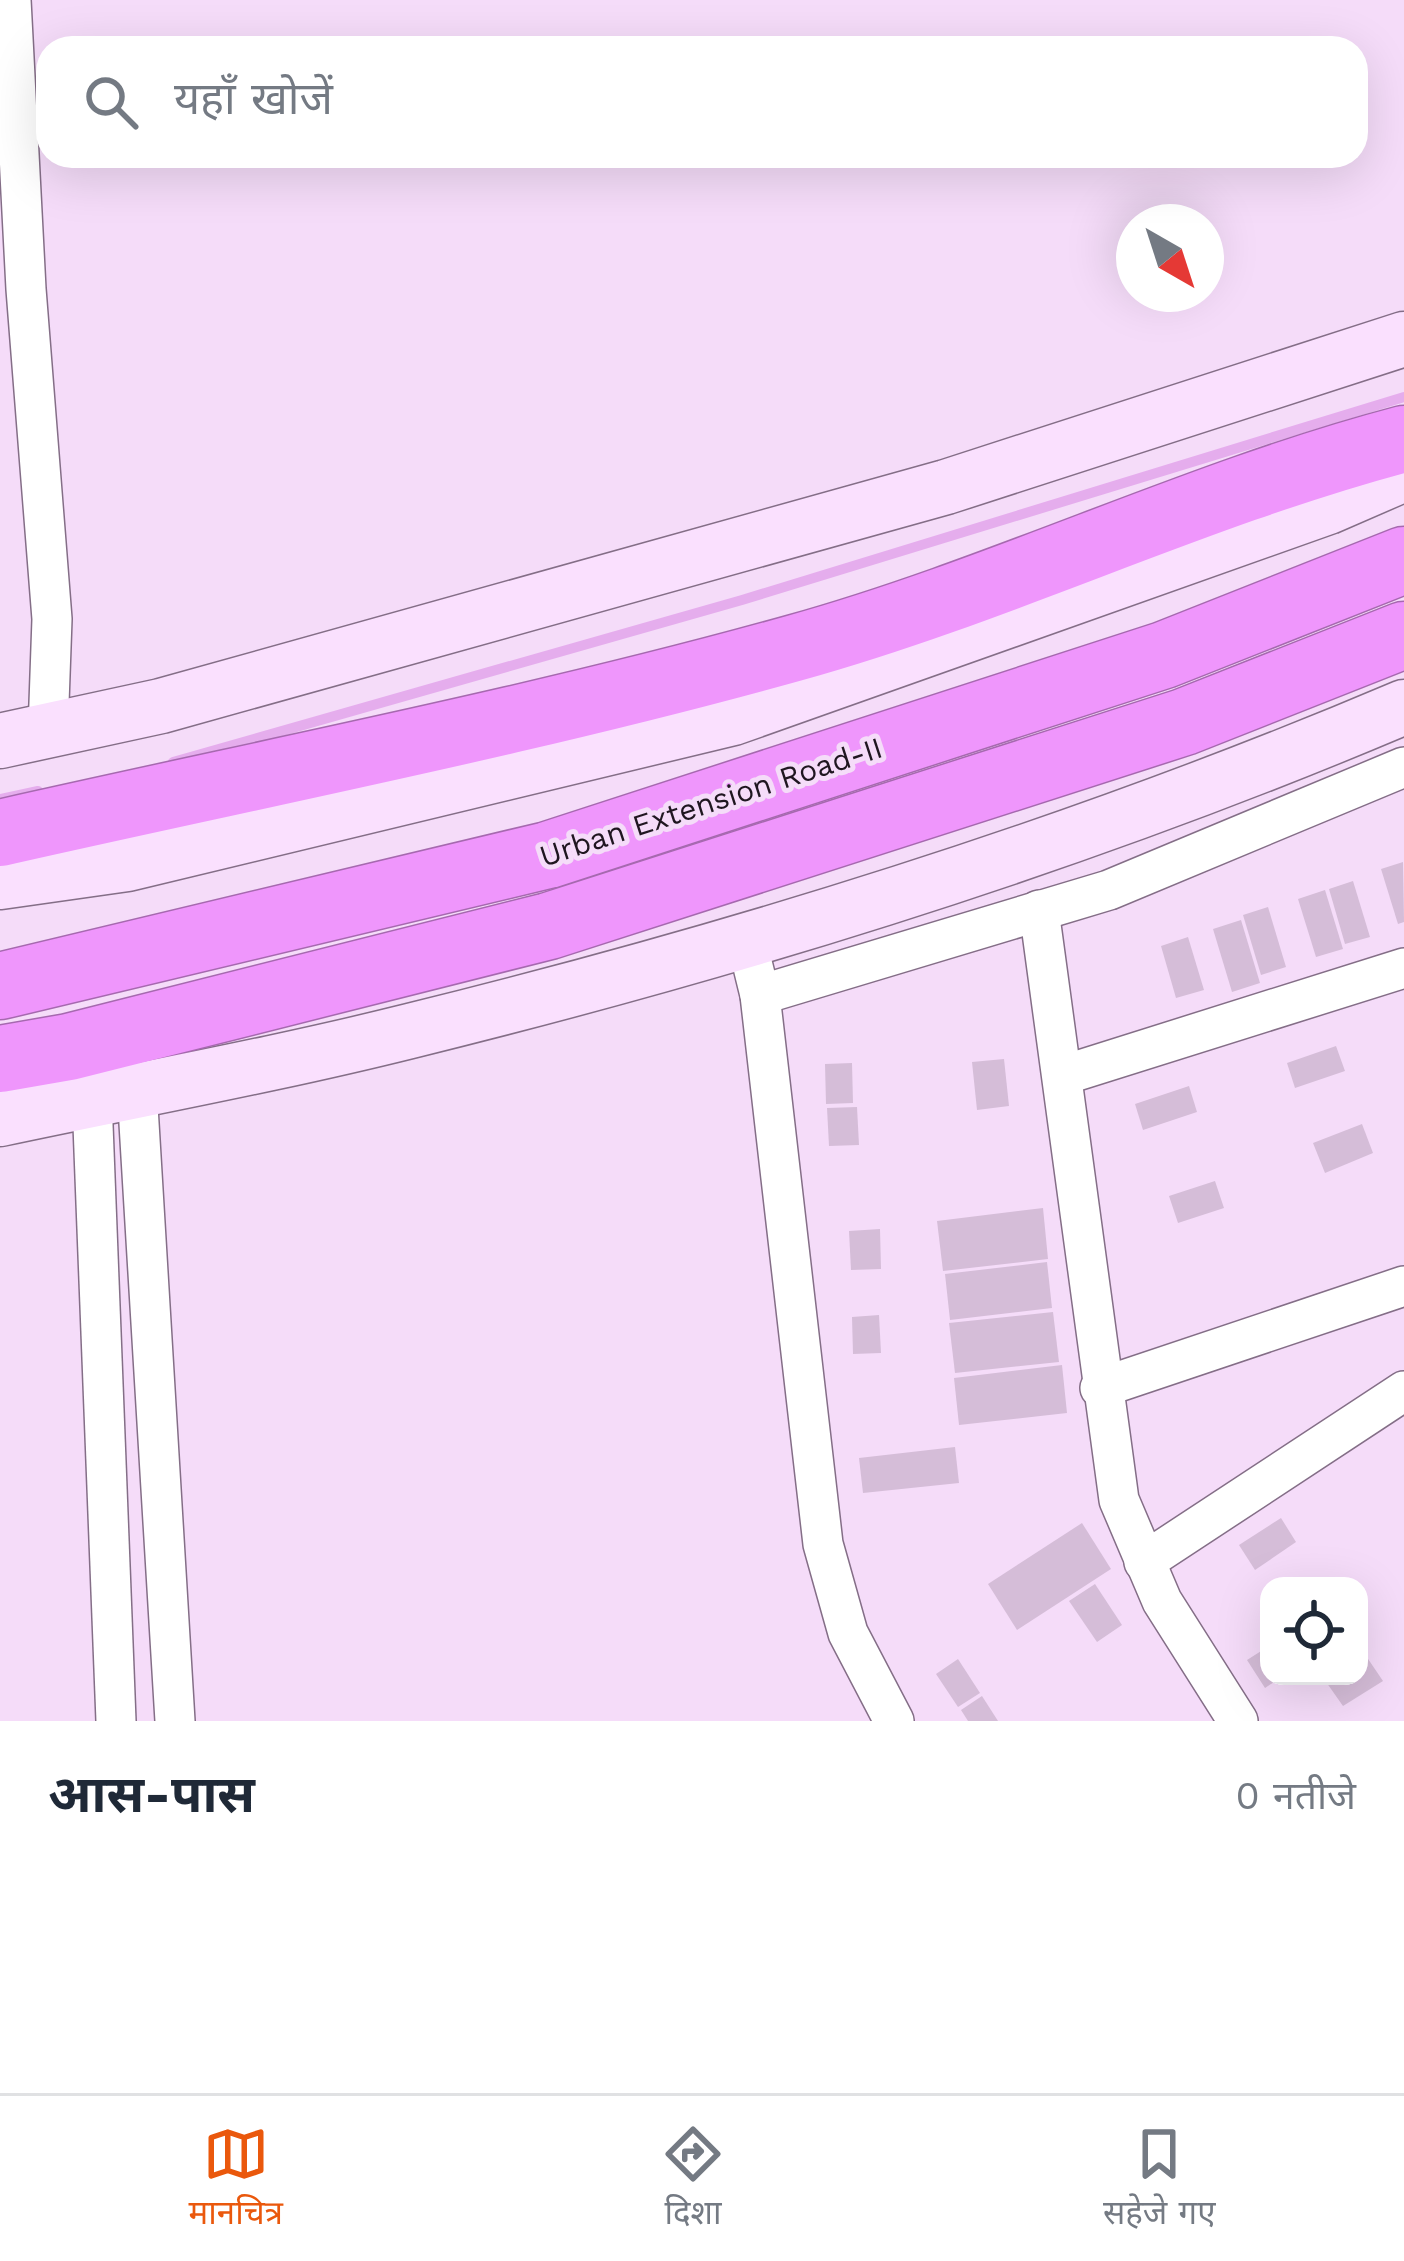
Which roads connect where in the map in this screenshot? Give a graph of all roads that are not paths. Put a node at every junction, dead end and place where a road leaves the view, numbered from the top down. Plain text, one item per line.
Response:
1 (11, 0) edge
2 (1404, 339) edge
3 (1404, 439) edge
4 (1404, 474) edge
5 (1404, 560) edge
6 (1404, 635) edge
7 (1404, 706) edge
8 (24, 736) edge
9 (1404, 767) edge
10 (0, 833) edge
11 (0, 882) edge
12 (1039, 910) junction
13 (746, 938) junction
14 (1404, 968) edge
15 (0, 986) edge
16 (760, 994) junction
17 (0, 1059) edge
18 (1064, 1075) junction
19 (114, 1094) junction
20 (0, 1120) edge
21 (1404, 1286) edge
22 (1100, 1388) junction
23 (1404, 1391) edge
24 (1144, 1562) junction
25 (116, 1721) edge
26 (175, 1721) edge
27 (894, 1721) edge
28 (1238, 1721) edge

1 - 8 street
2 - 8 street
3 - 10 highway
4 - 11 street
5 - 15 highway, Urban Extension Road-II
6 - 17 highway
7 - 13 street
9 - 12 street
12 - 16 street
12 - 18 street
13 - 16 street
13 - 19 street
14 - 18 street
16 - 27 street
18 - 22 street
19 - 20 street
19 - 25 street
19 - 26 street
21 - 22 street
22 - 24 street
23 - 24 street
24 - 28 street

